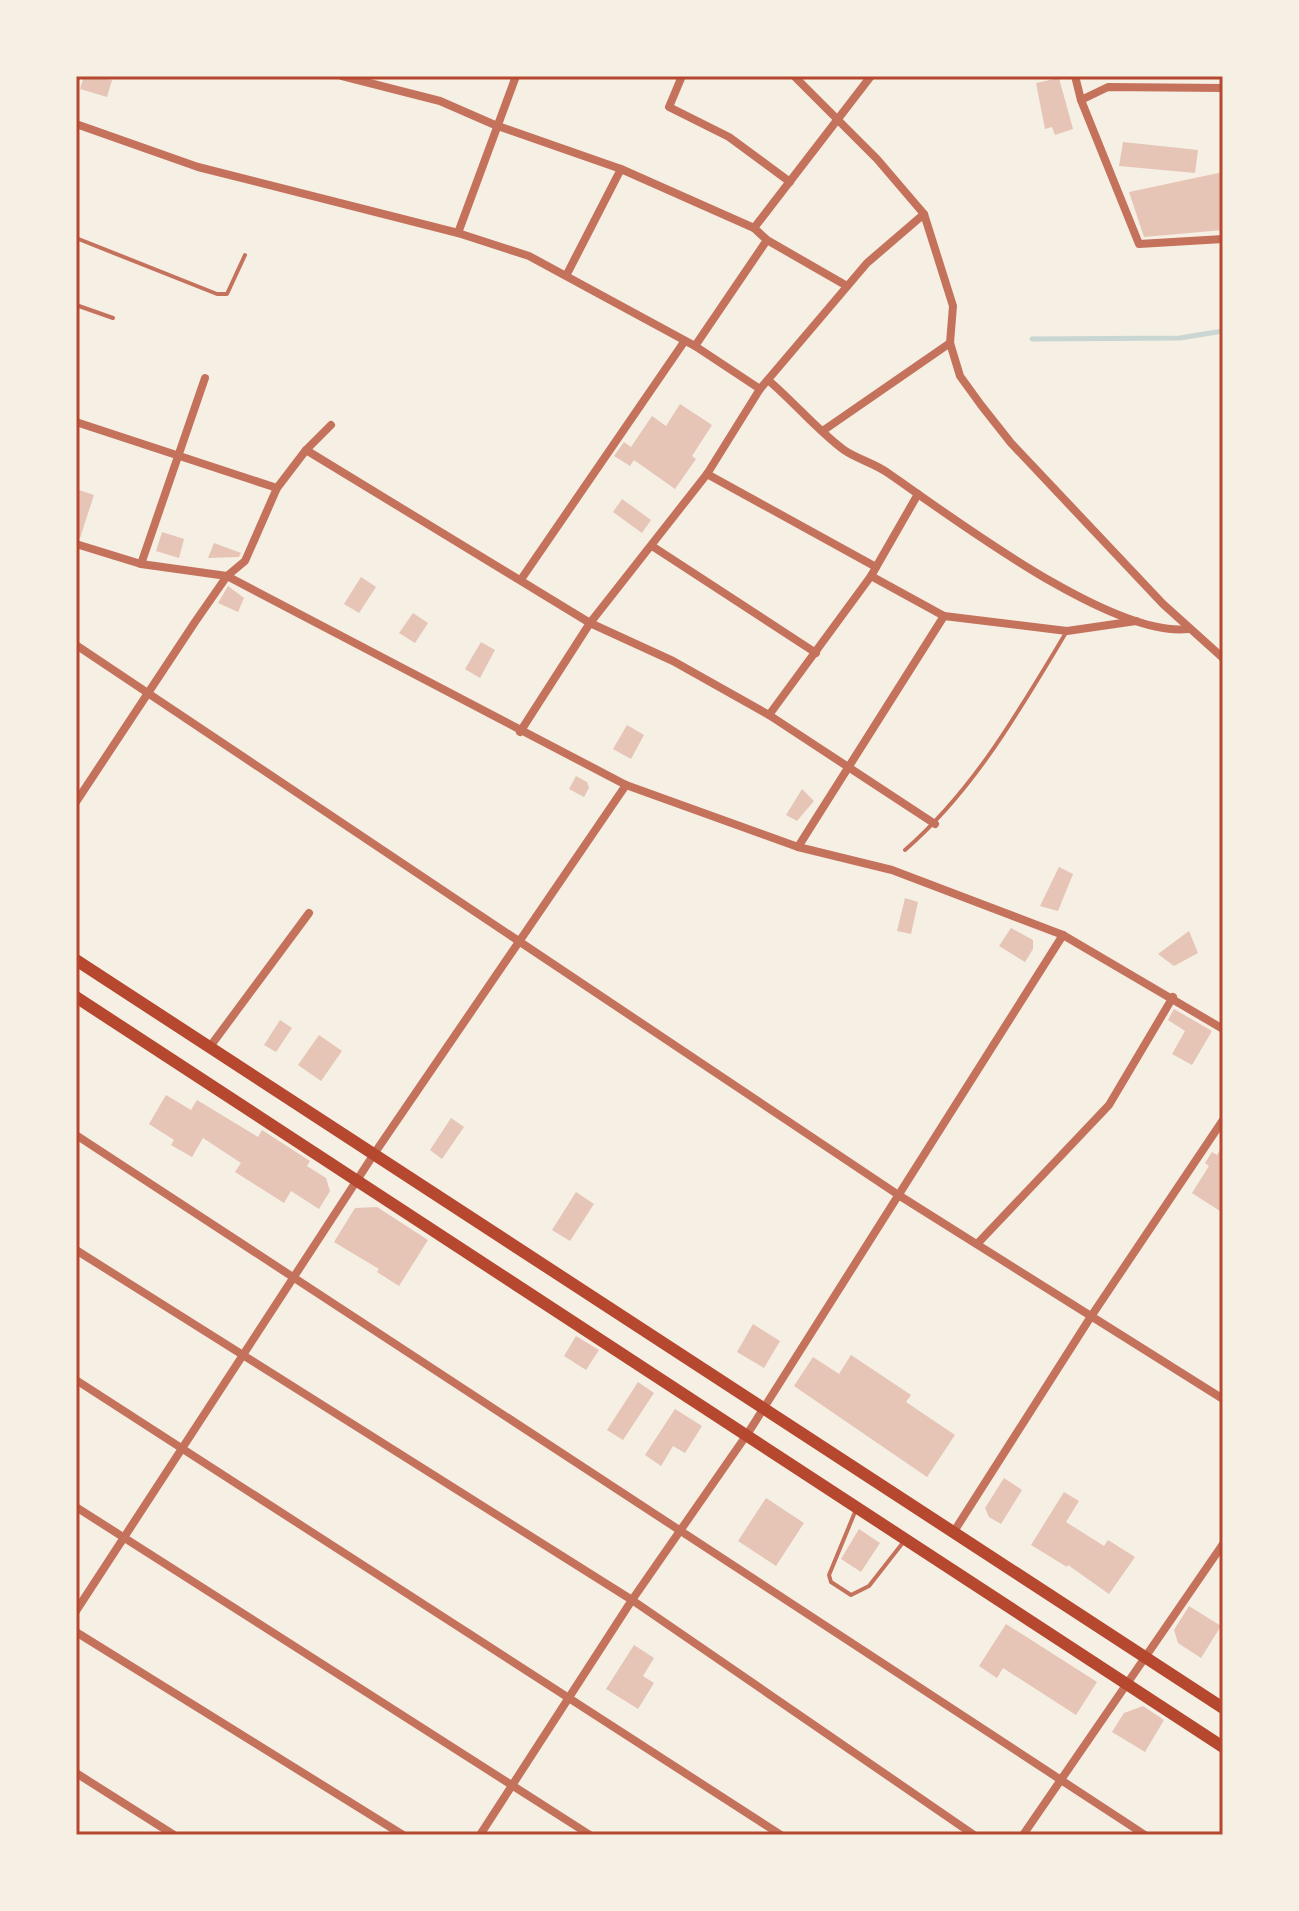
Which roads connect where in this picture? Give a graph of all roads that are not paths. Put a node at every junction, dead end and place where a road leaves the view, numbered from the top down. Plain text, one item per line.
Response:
1 (342, 76) edge
2 (516, 76) edge
3 (682, 76) edge
4 (794, 76) edge
5 (871, 76) edge
6 (1075, 76) edge
7 (1223, 88) edge
8 (1081, 100) junction
9 (837, 122) junction
10 (76, 124) edge
11 (495, 125) junction
12 (621, 169) junction
13 (790, 182) junction
14 (924, 214) junction
15 (754, 228) junction
16 (458, 233) junction
17 (76, 238) edge
18 (1223, 239) edge
19 (767, 240) junction
20 (245, 255) dead end
21 (567, 274) junction
22 (847, 286) junction
23 (76, 305) edge
24 (113, 318) dead end
25 (684, 342) junction
26 (950, 343) junction
27 (695, 346) junction
28 (205, 378) dead end
29 (768, 380) junction
30 (760, 389) junction
31 (76, 422) edge
32 (331, 425) dead end
33 (824, 430) junction
34 (306, 450) junction
35 (178, 456) junction
36 (707, 474) junction
37 (277, 488) junction
38 (918, 494) junction
39 (76, 544) edge
40 (652, 546) junction
41 (141, 564) junction
42 (873, 571) junction
43 (227, 576) junction
44 (522, 578) junction
45 (944, 616) junction
46 (1136, 621) junction
47 (590, 623) junction
48 (1188, 629) junction
49 (1067, 631) junction
50 (76, 645) edge
51 (816, 653) junction
52 (1223, 658) edge
53 (147, 695) junction
54 (769, 715) junction
55 (520, 732) junction
56 (849, 768) junction
57 (626, 785) junction
58 (76, 802) edge
59 (935, 824) junction
60 (798, 847) junction
61 (905, 850) dead end
62 (309, 913) dead end
63 (1063, 935) junction
64 (520, 942) junction
65 (76, 960) edge
66 (76, 997) edge
67 (1173, 997) junction
68 (1223, 1029) edge
69 (209, 1048) junction
70 (1223, 1120) edge
71 (76, 1135) edge
72 (374, 1154) junction
73 (359, 1179) junction
74 (900, 1196) junction
75 (978, 1243) junction
76 (76, 1250) edge
77 (294, 1277) junction
78 (1090, 1318) junction
79 (242, 1357) junction
80 (76, 1380) edge
81 (1223, 1399) edge
82 (764, 1407) junction
83 (748, 1433) junction
84 (181, 1449) junction
85 (858, 1506) junction
86 (76, 1507) edge
87 (682, 1532) junction
88 (953, 1533) junction
89 (124, 1538) junction
90 (906, 1538) junction
91 (1223, 1544) edge
92 (632, 1600) junction
93 (76, 1611) edge
94 (76, 1632) edge
95 (1146, 1658) junction
96 (1128, 1685) junction
97 (569, 1699) junction
98 (1223, 1708) edge
99 (1223, 1747) edge
100 (76, 1773) edge
101 (1061, 1780) junction
102 (513, 1783) junction
103 (174, 1835) edge
104 (403, 1835) edge
105 (480, 1835) edge
106 (590, 1835) edge
107 (781, 1835) edge
108 (974, 1835) edge
109 (1023, 1835) edge
110 (1145, 1835) edge

1 - 11 street
2 - 11 street
3 - 13 street
4 - 9 street
5 - 9 street
6 - 8 street
7 - 8 street
8 - 18 street
9 - 13 street
9 - 14 street
10 - 16 street
11 - 12 street
11 - 16 street
12 - 15 street
12 - 21 street
13 - 15 street
14 - 22 street
14 - 26 street
15 - 19 street
16 - 21 street
17 - 20 lane
19 - 22 street
19 - 27 street
21 - 25 street
22 - 29 street
23 - 24 lane
25 - 27 street
25 - 44 street
26 - 33 street
26 - 48 street
27 - 30 street
28 - 35 street
29 - 30 street
29 - 33 street
30 - 36 street
31 - 35 street
32 - 34 street
33 - 38 street
34 - 37 street
34 - 44 street
35 - 37 street
35 - 41 street
36 - 40 street
36 - 42 street
37 - 43 street
38 - 42 street
38 - 46 street
39 - 41 street
40 - 47 street
40 - 51 street
41 - 43 street
42 - 45 street
42 - 51 street
43 - 53 street
43 - 55 street
44 - 47 street
45 - 49 street
45 - 56 street
46 - 48 street
46 - 49 street
47 - 54 street
47 - 55 street
48 - 52 street
49 - 59 lane
50 - 53 street
51 - 54 street
53 - 58 street
53 - 64 street
54 - 56 street
55 - 57 street
56 - 59 street
56 - 60 street
57 - 60 street
57 - 64 street
59 - 61 lane
60 - 63 street
62 - 69 street
63 - 67 street
63 - 74 street
64 - 72 street
64 - 74 street
65 - 69 main road
66 - 73 main road
67 - 68 street
67 - 75 street
69 - 72 main road
70 - 78 street
71 - 77 street
72 - 73 street
72 - 82 main road
73 - 77 street
73 - 83 main road
74 - 75 street
74 - 82 street
75 - 78 street
76 - 79 street
77 - 79 street
77 - 87 street
78 - 81 street
78 - 88 street
79 - 84 street
79 - 92 street
80 - 84 street
82 - 83 street
82 - 88 main road
83 - 85 main road
83 - 87 street
84 - 89 street
84 - 97 street
85 - 90 main road
85 - 90 lane
86 - 89 street
87 - 92 street
87 - 101 street
88 - 95 main road
89 - 93 street
89 - 102 street
90 - 96 main road
91 - 95 street
92 - 97 street
92 - 108 street
94 - 104 street
95 - 96 street
95 - 98 main road
96 - 99 main road
96 - 101 street
97 - 102 street
97 - 107 street
100 - 103 street
101 - 109 street
101 - 110 street
102 - 105 street
102 - 106 street

